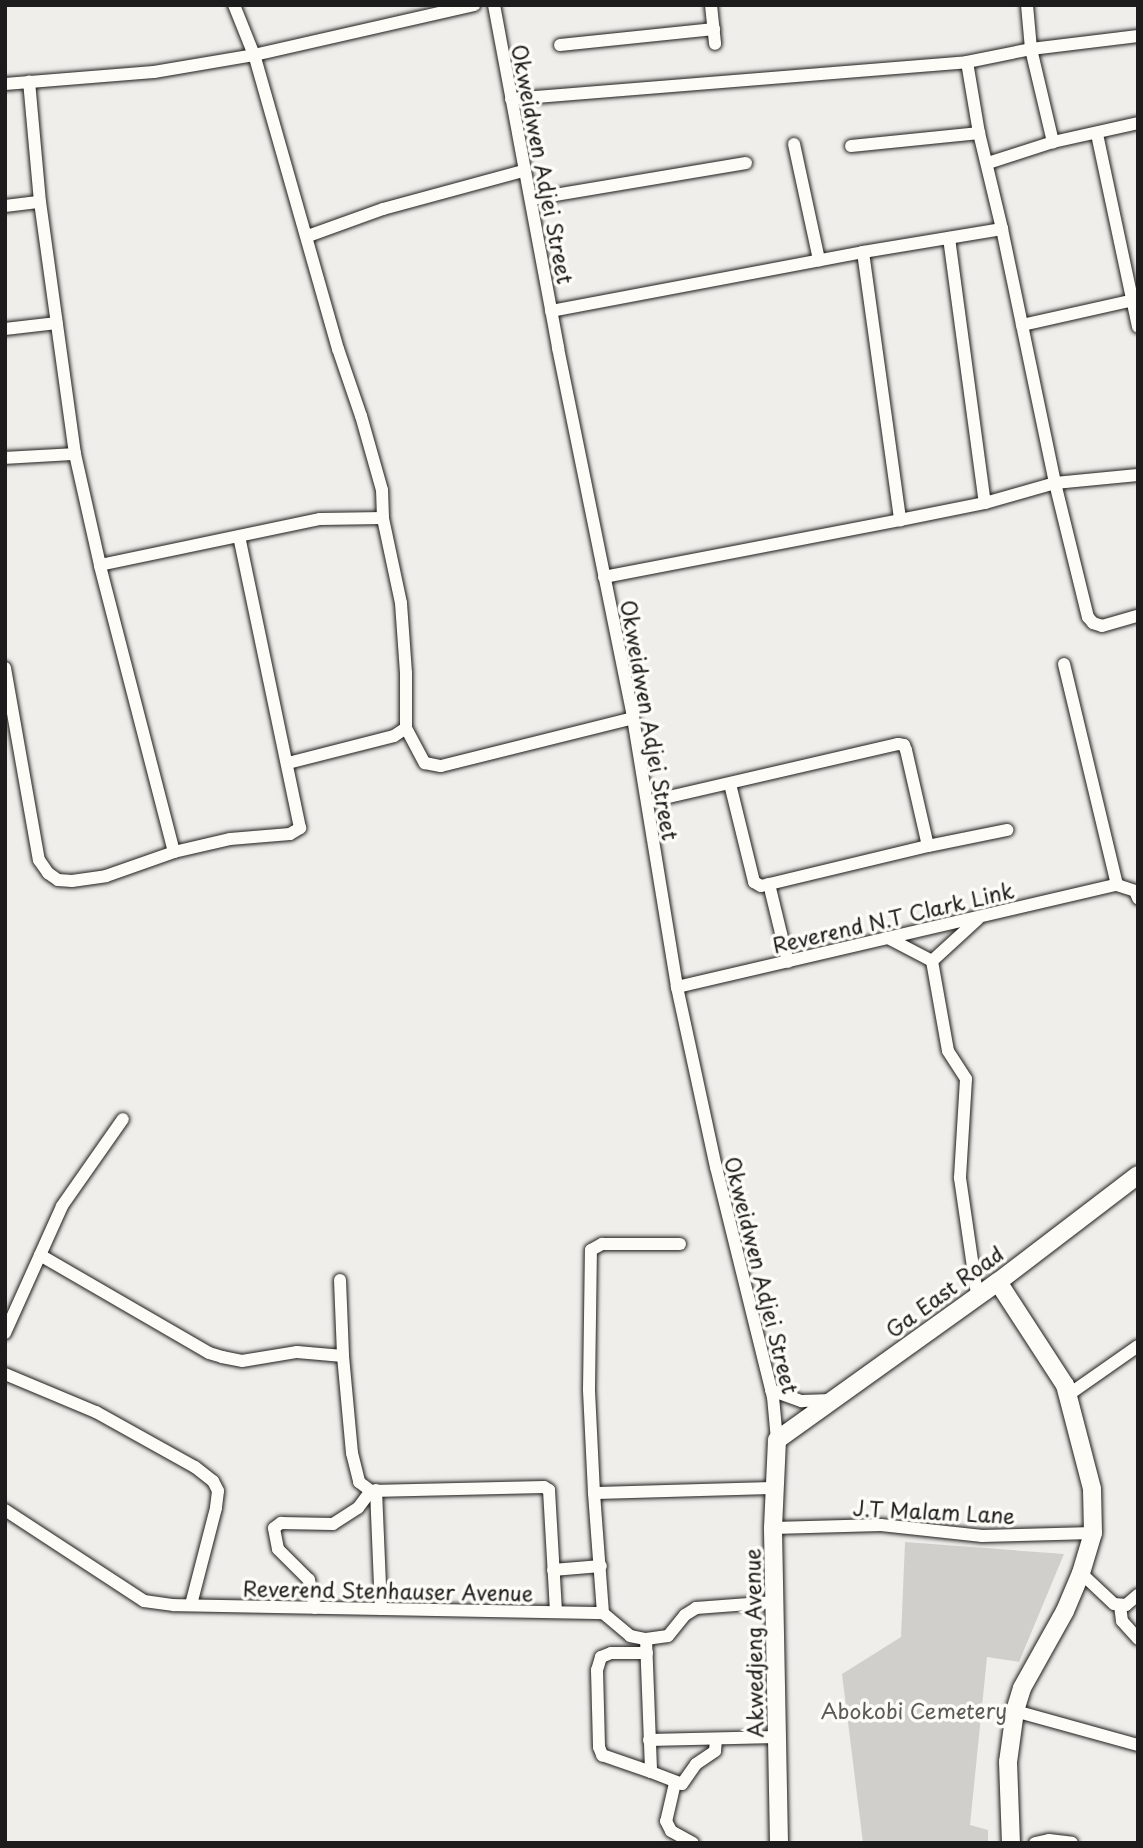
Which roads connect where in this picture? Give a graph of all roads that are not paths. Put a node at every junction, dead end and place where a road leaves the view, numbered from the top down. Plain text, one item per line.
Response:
1 (234, 5) edge
2 (474, 5) edge
3 (494, 5) edge
4 (710, 5) edge
5 (1027, 5) edge
6 (714, 29) junction
7 (1138, 36) edge
8 (715, 44) dead end
9 (560, 45) dead end
10 (1031, 49) junction
11 (254, 55) junction
12 (967, 62) junction
13 (29, 81) junction
14 (5, 84) edge
15 (510, 99) junction
16 (1138, 123) edge
17 (979, 133) junction
18 (1097, 134) junction
19 (1053, 142) junction
20 (794, 144) dead end
21 (851, 146) dead end
22 (746, 163) dead end
23 (988, 163) junction
24 (523, 171) junction
25 (531, 199) junction
26 (40, 202) junction
27 (5, 206) edge
28 (1002, 229) junction
29 (308, 236) junction
30 (949, 237) junction
31 (863, 252) junction
32 (819, 260) junction
33 (1135, 300) edge
34 (551, 311) junction
35 (57, 323) junction
36 (1022, 325) junction
37 (1138, 327) edge
38 (5, 330) edge
39 (75, 454) junction
40 (5, 458) edge
41 (1138, 475) edge
42 (1055, 483) junction
43 (985, 503) junction
44 (383, 519) junction
45 (900, 520) junction
46 (239, 536) junction
47 (100, 565) junction
48 (604, 577) junction
49 (1138, 616) edge
50 (1064, 664) dead end
51 (5, 671) edge
52 (633, 718) junction
53 (406, 728) junction
54 (288, 763) junction
55 (730, 785) junction
56 (647, 802) junction
57 (1007, 830) dead end
58 (928, 846) junction
59 (174, 852) junction
60 (769, 884) junction
61 (1118, 885) junction
62 (1137, 892) edge
63 (981, 917) junction
64 (890, 939) junction
65 (932, 961) junction
66 (788, 962) junction
67 (677, 987) junction
68 (123, 1119) dead end
69 (1138, 1175) edge
70 (680, 1244) dead end
71 (40, 1255) junction
72 (340, 1280) dead end
73 (998, 1282) junction
74 (977, 1295) junction
75 (5, 1333) edge
76 (1138, 1346) edge
77 (343, 1356) junction
78 (5, 1374) edge
79 (771, 1390) junction
80 (1068, 1395) junction
81 (831, 1400) junction
82 (777, 1441) junction
83 (774, 1488) junction
84 (374, 1490) junction
85 (594, 1493) junction
86 (5, 1510) edge
87 (773, 1528) junction
88 (1093, 1533) junction
89 (601, 1566) junction
90 (553, 1570) junction
91 (1081, 1573) junction
92 (1138, 1595) edge
93 (775, 1602) junction
94 (191, 1605) junction
95 (1120, 1605) junction
96 (315, 1608) junction
97 (381, 1609) junction
98 (556, 1612) junction
99 (603, 1613) junction
100 (646, 1639) junction
101 (1138, 1639) edge
102 (646, 1653) junction
103 (1015, 1711) junction
104 (778, 1737) junction
105 (716, 1739) junction
106 (649, 1740) junction
107 (1138, 1745) edge
108 (650, 1772) junction
109 (675, 1783) junction
110 (693, 1843) edge
111 (779, 1843) edge
112 (1011, 1843) edge
113 (1035, 1843) edge
114 (1072, 1843) edge

1 - 11 street
2 - 11 street
3 - 15 street, Okweidwen Adjei Street
4 - 6 street
5 - 10 street
6 - 8 street
6 - 9 street
7 - 10 street
10 - 12 street
10 - 19 street
11 - 13 street
11 - 29 street
12 - 15 street
12 - 17 street
13 - 14 street
13 - 26 street
15 - 24 street, Okweidwen Adjei Street
16 - 18 street
17 - 21 street
17 - 23 street
18 - 19 street
18 - 33 street
19 - 23 street
20 - 32 street
22 - 25 street
23 - 28 street
24 - 25 street, Okweidwen Adjei Street
24 - 29 street
25 - 34 street, Okweidwen Adjei Street
26 - 27 street
26 - 35 street
28 - 30 street
28 - 36 street
29 - 44 street
30 - 31 street
30 - 43 street
31 - 32 street
31 - 45 street
32 - 34 street
33 - 36 street
33 - 37 street
34 - 48 street, Okweidwen Adjei Street
35 - 38 street
35 - 39 street
36 - 42 street
39 - 40 street
39 - 47 street
41 - 42 street
42 - 43 street
42 - 49 street
43 - 45 street
44 - 46 street
44 - 53 street
45 - 48 street
46 - 47 street
46 - 54 street
47 - 59 street
48 - 52 street, Okweidwen Adjei Street
50 - 61 street
51 - 59 street
52 - 53 street
52 - 56 street, Okweidwen Adjei Street
53 - 54 street
54 - 59 street
55 - 56 street
55 - 58 street
55 - 60 street
56 - 67 street, Okweidwen Adjei Street
57 - 58 street
58 - 60 street
60 - 66 street
61 - 62 street
61 - 63 street, Reverend N.T Clark Link
63 - 64 street, Reverend N.T Clark Link
63 - 65 street
64 - 65 street
64 - 66 street, Reverend N.T Clark Link
65 - 74 street
66 - 67 street, Reverend N.T Clark Link
67 - 79 street, Okweidwen Adjei Street
68 - 71 street
69 - 73 street, Ga East Road
70 - 85 street
71 - 75 street
71 - 77 street
72 - 77 street
73 - 74 street, Ga East Road
73 - 80 street
74 - 81 street, Ga East Road
76 - 80 street
77 - 84 street
78 - 94 street
79 - 81 street
79 - 82 street, Okweidwen Adjei Street
80 - 88 street
81 - 82 street, Ga East Road
82 - 83 street, Akwedjeng Avenue
83 - 85 street
83 - 87 street, Akwedjeng Avenue
84 - 90 street
84 - 96 street
84 - 97 street
85 - 89 street
86 - 94 street, Reverend Stenhauser Avenue
87 - 88 street, J.T Malam Lane
87 - 93 street, Akwedjeng Avenue
88 - 91 street
89 - 90 street
89 - 99 street
90 - 98 street
91 - 95 street
91 - 103 street
92 - 95 street
93 - 100 street
93 - 104 street, Akwedjeng Avenue
94 - 96 street, Reverend Stenhauser Avenue
95 - 101 street
96 - 97 street, Reverend Stenhauser Avenue
97 - 98 street, Reverend Stenhauser Avenue
98 - 99 street, Reverend Stenhauser Avenue
99 - 100 street
100 - 102 street
102 - 106 street
102 - 108 street
103 - 107 street
103 - 112 street
104 - 105 street
104 - 111 street, Akwedjeng Avenue
105 - 106 street
105 - 109 street
106 - 108 street
108 - 109 street
109 - 110 street
113 - 114 street

